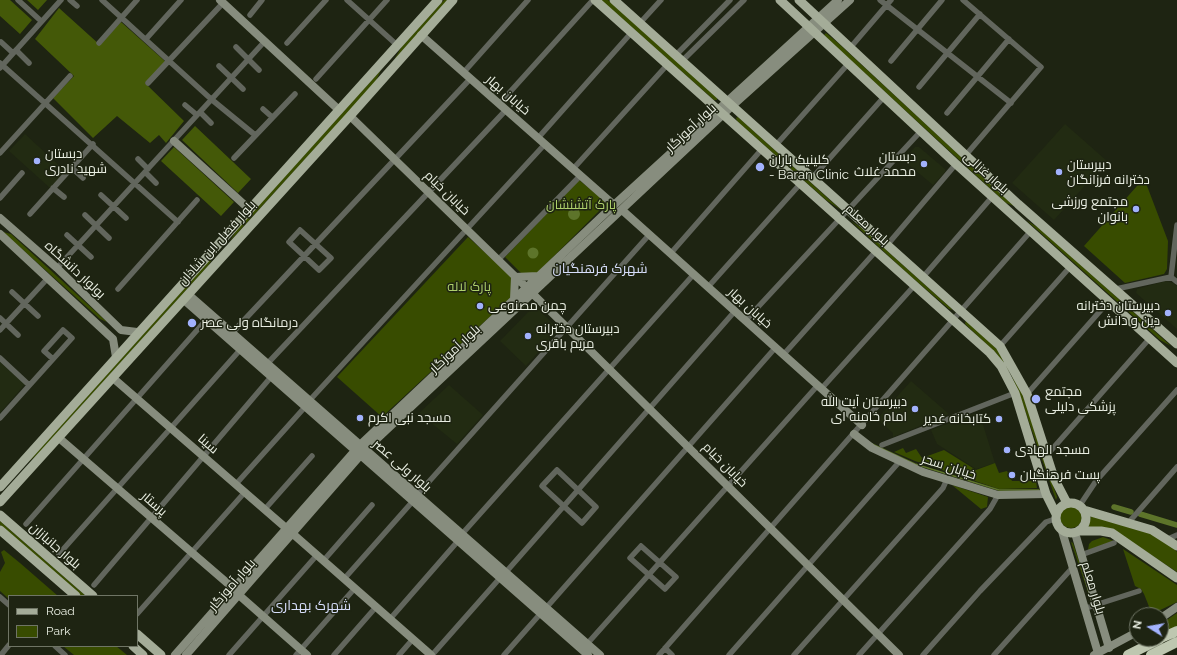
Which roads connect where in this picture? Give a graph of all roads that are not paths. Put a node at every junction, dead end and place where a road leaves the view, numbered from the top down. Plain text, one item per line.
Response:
1 (18, 0) edge
2 (61, 0) edge
3 (70, 0) edge
4 (102, 0) edge
5 (137, 0) edge
6 (181, 0) edge
7 (262, 0) edge
8 (326, 0) edge
9 (347, 0) edge
10 (387, 0) edge
11 (438, 0) edge
12 (453, 0) edge
13 (528, 0) edge
14 (594, 0) edge
15 (614, 0) edge
16 (661, 0) edge
17 (730, 0) edge
18 (744, 0) edge
19 (780, 0) edge
20 (799, 0) edge
21 (838, 0) edge
22 (850, 0) edge
23 (880, 0) edge
24 (942, 0) edge
25 (962, 0) edge
26 (221, 1) edge
27 (889, 2) edge
28 (77, 6) dead end
29 (980, 14) junction
30 (250, 15) dead end
31 (121, 17) junction
32 (41, 21) junction
33 (368, 21) junction
34 (821, 21) junction
35 (640, 23) junction
36 (917, 29) junction
37 (811, 30) junction
38 (632, 32) junction
39 (421, 35) junction
40 (146, 39) junction
41 (1009, 39) junction
42 (265, 41) junction
43 (1, 42) dead end
44 (99, 43) dead end
45 (287, 43) dead end
46 (397, 45) junction
47 (236, 47) dead end
48 (850, 48) junction
49 (14, 52) junction
50 (947, 53) junction
51 (679, 58) junction
52 (248, 59) junction
53 (891, 60) dead end
54 (169, 61) junction
55 (29, 63) dead end
56 (381, 63) junction
57 (668, 64) junction
58 (848, 64) junction
59 (1, 65) edge
60 (219, 66) dead end
61 (260, 70) dead end
62 (390, 70) junction
63 (464, 72) junction
64 (70, 76) dead end
65 (977, 76) junction
66 (231, 77) junction
67 (471, 78) junction
68 (316, 79) dead end
69 (148, 84) dead end
70 (919, 88) dead end
71 (244, 89) dead end
72 (295, 94) dead end
73 (884, 97) junction
74 (211, 99) junction
75 (46, 102) junction
76 (1011, 102) junction
77 (500, 104) junction
78 (729, 104) junction
79 (185, 105) dead end
80 (263, 109) dead end
81 (339, 110) junction
82 (506, 110) junction
83 (721, 111) junction
84 (947, 113) dead end
85 (198, 114) junction
86 (350, 116) junction
87 (272, 117) junction
88 (212, 123) dead end
89 (921, 131) junction
90 (255, 135) junction
91 (538, 138) junction
92 (174, 141) junction
93 (93, 144) junction
94 (545, 144) junction
95 (776, 145) junction
96 (762, 150) junction
97 (0, 153) edge
98 (965, 156) junction
99 (234, 158) dead end
100 (138, 159) dead end
101 (395, 159) junction
102 (956, 164) junction
103 (72, 168) junction
104 (573, 169) junction
105 (146, 171) junction
106 (22, 173) dead end
107 (581, 175) junction
108 (813, 177) junction
109 (83, 178) dead end
110 (135, 182) junction
111 (156, 183) dead end
112 (800, 183) junction
113 (53, 188) junction
114 (428, 192) junction
115 (102, 195) dead end
116 (64, 197) dead end
117 (992, 197) junction
118 (0, 198) edge
119 (197, 200) dead end
120 (614, 204) junction
121 (114, 206) junction
122 (249, 209) junction
123 (1023, 209) junction
124 (622, 210) junction
125 (849, 210) junction
126 (30, 214) dead end
127 (85, 215) dead end
128 (0, 218) edge
129 (126, 218) dead end
130 (1015, 218) junction
131 (840, 219) junction
132 (178, 222) junction
133 (1177, 225) edge
134 (96, 226) junction
135 (467, 230) junction
136 (1030, 232) junction
137 (0, 234) edge
138 (67, 235) dead end
139 (649, 235) junction
140 (109, 238) dead end
141 (315, 244) junction
142 (572, 244) junction
143 (888, 244) junction
144 (78, 245) junction
145 (217, 245) junction
146 (578, 251) junction
147 (876, 251) junction
148 (226, 253) junction
149 (671, 253) junction
150 (304, 256) junction
151 (91, 257) dead end
152 (498, 260) junction
153 (1070, 267) junction
154 (57, 268) junction
155 (694, 274) junction
156 (538, 276) junction
157 (515, 277) junction
158 (923, 277) junction
159 (1171, 277) junction
160 (48, 278) junction
161 (1177, 282) edge
162 (914, 286) junction
163 (526, 287) junction
164 (708, 287) junction
165 (118, 289) dead end
166 (1116, 289) junction
167 (12, 292) dead end
168 (533, 294) junction
169 (186, 298) junction
170 (514, 299) junction
171 (1109, 301) junction
172 (25, 304) junction
173 (960, 310) junction
174 (735, 311) junction
175 (204, 315) junction
176 (38, 316) dead end
177 (0, 318) edge
178 (953, 318) junction
179 (746, 320) junction
180 (6, 324) junction
181 (567, 328) junction
182 (0, 330) edge
183 (138, 332) junction
184 (232, 333) junction
185 (18, 335) dead end
186 (1150, 338) junction
187 (1177, 344) edge
188 (1000, 346) junction
189 (776, 348) junction
190 (1177, 349) edge
191 (240, 350) junction
192 (784, 354) junction
193 (116, 357) junction
194 (1170, 357) junction
195 (0, 358) edge
196 (53, 359) junction
197 (1177, 363) edge
198 (267, 364) junction
199 (445, 370) junction
200 (610, 370) junction
201 (271, 377) junction
202 (113, 378) junction
203 (30, 385) junction
204 (820, 386) junction
205 (1177, 390) edge
206 (1015, 393) junction
207 (1027, 394) junction
208 (137, 398) junction
209 (307, 404) junction
210 (649, 408) junction
211 (0, 418) edge
212 (862, 425) junction
213 (171, 428) junction
214 (854, 434) junction
215 (59, 438) junction
216 (882, 445) dead end
217 (689, 447) junction
218 (360, 450) junction
219 (1047, 455) junction
220 (312, 456) dead end
221 (205, 457) junction
222 (83, 459) junction
223 (900, 462) junction
224 (1177, 466) edge
225 (341, 472) junction
226 (12, 473) junction
227 (947, 479) junction
228 (20, 480) junction
229 (236, 484) junction
230 (728, 486) junction
231 (0, 487) edge
232 (118, 488) junction
233 (579, 490) junction
234 (245, 492) junction
235 (1046, 494) junction
236 (998, 495) junction
237 (415, 498) junction
238 (0, 502) edge
239 (1067, 503) junction
240 (372, 505) dead end
241 (564, 506) junction
242 (1082, 508) junction
243 (265, 509) junction
244 (0, 515) edge
245 (1055, 517) junction
246 (152, 518) junction
247 (1129, 522) junction
248 (26, 524) dead end
249 (770, 527) junction
250 (286, 528) junction
251 (0, 530) edge
252 (1062, 531) junction
253 (1077, 532) junction
254 (293, 534) junction
255 (1177, 535) edge
256 (460, 537) junction
257 (1168, 539) junction
258 (1114, 543) dead end
259 (1177, 545) edge
260 (191, 552) junction
261 (59, 554) dead end
262 (1081, 555) junction
263 (320, 558) junction
264 (660, 564) junction
265 (808, 564) junction
266 (1073, 567) junction
267 (503, 575) junction
268 (650, 575) junction
269 (1177, 578) edge
270 (344, 579) junction
271 (94, 585) dead end
272 (233, 588) junction
273 (355, 588) junction
274 (1139, 591) dead end
275 (75, 595) edge
276 (92, 595) edge
277 (240, 596) junction
278 (0, 597) edge
279 (843, 599) junction
280 (8, 604) edge
281 (1096, 606) junction
282 (376, 607) junction
283 (1086, 608) junction
284 (543, 611) junction
285 (138, 613) edge
286 (263, 617) junction
287 (390, 619) junction
288 (878, 634) junction
289 (138, 635) edge
290 (1129, 637) edge
291 (413, 639) junction
292 (1177, 642) edge
293 (8, 646) edge
294 (56, 647) edge
295 (134, 647) edge
296 (1144, 647) edge
297 (664, 648) junction
298 (1109, 648) junction
299 (585, 651) edge
300 (301, 653) edge
301 (505, 654) edge
302 (1096, 654) edge
303 (1, 655) edge
304 (65, 655) edge
305 (143, 655) edge
306 (161, 655) edge
307 (175, 655) edge
308 (186, 655) edge
309 (230, 655) edge
310 (334, 655) edge
311 (399, 655) edge
312 (431, 655) edge
313 (600, 655) edge
314 (658, 655) edge
315 (672, 655) edge
316 (729, 655) edge
317 (794, 655) edge
318 (859, 655) edge
319 (899, 655) edge
320 (923, 655) edge
321 (994, 655) edge
322 (1128, 655) edge
323 (1151, 655) edge

1 - 32 street
2 - 32 street
3 - 28 street
4 - 31 street
5 - 31 street
6 - 40 street
7 - 30 street
8 - 45 street
9 - 33 street
10 - 33 street
11 - 46 main road, بلوار فضل ابن شاذان
12 - 39 main road, بلوار فضل ابن شاذان
13 - 63 street
14 - 38 main road, بلوار معلم
14 - 77 street
15 - 35 main road, بلوار معلم
16 - 35 street
17 - 51 street
18 - 51 street
19 - 37 main road, بلوار غزالی
20 - 34 main road, بلوار غزالی
21 - 34 main road, بلوار آموزگار
22 - 34 main road, بلوار آموزگار
23 - 27 street
24 - 36 street
25 - 29 street
26 - 42 main road
26 - 54 street
27 - 36 street
27 - 48 street
29 - 41 street
29 - 50 street
31 - 40 street
31 - 44 street
32 - 49 street
33 - 46 street
33 - 68 street
34 - 37 main road, بلوار آموزگار
34 - 48 main road, بلوار غزالی
35 - 51 main road, بلوار معلم
36 - 50 street
36 - 53 street
37 - 58 main road, بلوار غزالی
37 - 78 main road, بلوار آموزگار
38 - 57 main road, بلوار معلم
38 - 91 street
39 - 62 main road, بلوار فضل ابن شاذان
39 - 63 main road, خیابان بهار
40 - 54 street
41 - 65 street
41 - 76 street
42 - 52 street
42 - 81 main road
43 - 49 street
46 - 56 main road, بلوار فضل ابن شاذان
47 - 52 street
48 - 98 main road, بلوار غزالی
49 - 55 street
49 - 59 street
50 - 65 street
50 - 70 street
51 - 78 main road, بلوار معلم
52 - 61 street
52 - 66 street
54 - 69 street
54 - 74 street
56 - 62 main road
56 - 81 main road, بلوار فضل ابن شاذان
57 - 83 main road, بلوار معلم
57 - 104 street
58 - 73 main road, بلوار غزالی
58 - 95 street
59 - 75 street
60 - 66 street
62 - 86 main road, بلوار فضل ابن شاذان
63 - 67 main road, خیابان بهار
64 - 75 street
65 - 76 street
65 - 84 street
66 - 71 street
66 - 74 street
67 - 77 main road, خیابان بهار
67 - 101 street
72 - 87 street
73 - 89 main road, بلوار غزالی
73 - 108 street
74 - 85 street
74 - 90 street
75 - 93 street
75 - 97 street
76 - 98 street
77 - 82 main road, خیابان بهار
78 - 83 main road, بلوار آموزگار
78 - 95 main road, بلوار معلم
79 - 85 street
80 - 87 street
81 - 122 main road, بلوار فضل ابن شاذان
82 - 91 main road, خیابان بهار
82 - 114 street
83 - 96 main road, بلوار معلم
83 - 120 main road, بلوار آموزگار
83 - 124 main road, بلوار آموزگار
85 - 88 street
85 - 92 street
86 - 101 main road, خیابان خیام
86 - 148 main road, بلوار فضل ابن شاذان
87 - 90 street
89 - 102 main road, بلوار غزالی
89 - 125 street
90 - 99 street
91 - 94 main road, خیابان بهار
92 - 105 street
92 - 122 main road
93 - 103 street
93 - 110 street
94 - 104 main road, خیابان بهار
94 - 135 street
95 - 108 main road, بلوار معلم
96 - 112 main road, بلوار معلم
96 - 149 street
98 - 123 main road, بلوار غزالی
100 - 105 street
101 - 114 main road, خیابان خیام
101 - 141 street
102 - 117 main road, بلوار غزالی
102 - 143 street
103 - 109 street
103 - 113 street
104 - 107 main road, خیابان بهار
105 - 110 street
105 - 111 street
106 - 118 street
107 - 120 main road, خیابان بهار
107 - 152 street
108 - 125 main road, بلوار معلم
110 - 121 street
110 - 132 street
112 - 131 main road, بلوار معلم
112 - 164 street
113 - 116 street
113 - 126 street
114 - 135 main road, خیابان خیام
114 - 198 street
115 - 121 street
117 - 130 main road, بلوار غزالی
117 - 158 street
119 - 132 street
120 - 142 main road, بلوار آموزگار
121 - 129 street
121 - 134 street
122 - 145 main road, بلوار فضل ابن شاذان
123 - 130 main road
123 - 166 main road, بلوار غزالی
124 - 139 main road, خیابان بهار
124 - 146 main road, بلوار آموزگار
125 - 131 street
125 - 143 main road, بلوار معلم
127 - 134 street
128 - 154 main road, بولوار دانشگاه
130 - 136 main road, بلوار غزالی
131 - 147 main road, بلوار معلم
131 - 179 street
132 - 165 street
133 - 159 street
134 - 140 street
134 - 144 street
135 - 152 main road, خیابان خیام
135 - 209 street
136 - 153 main road, بلوار غزالی
136 - 173 street
137 - 160 main road, بولوار دانشگاه
138 - 144 street
139 - 149 main road, خیابان بهار
139 - 181 street
141 - 150 street
141 - 150 street
141 - 150 street
142 - 146 main road
142 - 156 main road, بلوار آموزگار
143 - 158 main road, بلوار معلم
144 - 151 street
144 - 154 street
145 - 148 main road
145 - 183 main road, بلوار فضل ابن شاذان
146 - 168 main road, بلوار آموزگار
147 - 162 main road, بلوار معلم
147 - 192 street
148 - 169 main road, بلوار فضل ابن شاذان
149 - 155 main road, خیابان بهار
150 - 184 street
152 - 157 main road, خیابان خیام
153 - 171 main road, بلوار غزالی
153 - 188 street
154 - 183 main road, بولوار دانشگاه
155 - 164 main road, خیابان بهار
155 - 200 street
156 - 157 main road
156 - 163 main road, بلوار آموزگار
157 - 163 main road, خیابان خیام
157 - 170 main road
158 - 173 main road, بلوار معلم
159 - 161 street
159 - 166 street
160 - 172 street
160 - 193 main road, بولوار دانشگاه
162 - 178 main road, بلوار معلم
162 - 204 street
163 - 170 main road, بلوار آموزگار
164 - 174 main road, خیابان بهار
166 - 187 main road, بلوار غزالی
167 - 172 street
168 - 181 main road, خیابان خیام
168 - 199 main road, بلوار آموزگار
169 - 175 main road, بلوار ولی عصر
169 - 202 main road, بلوار فضل ابن شاذان
170 - 199 main road, بلوار آموزگار
171 - 186 main road, بلوار غزالی
171 - 207 street
172 - 176 street
172 - 180 street
173 - 178 street
173 - 188 main road, بلوار معلم
174 - 179 main road, خیابان بهار
174 - 210 street
175 - 184 main road, بلوار ولی عصر
175 - 191 main road, بلوار ولی عصر
175 - 208 street
177 - 180 street
178 - 206 main road, بلوار معلم
178 - 212 street
179 - 189 main road, خیابان بهار
180 - 182 street
180 - 185 street
181 - 200 main road, خیابان خیام
181 - 237 street
183 - 193 main road, بلوار فضل ابن شاذان
184 - 198 main road, بلوار ولی عصر
186 - 194 main road, بلوار غزالی
186 - 219 street
188 - 207 main road, بلوار معلم
189 - 192 main road, خیابان بهار
189 - 217 street
190 - 194 main road
191 - 201 main road, بلوار ولی عصر
191 - 213 street
192 - 204 main road, خیابان بهار
193 - 226 main road, بلوار فضل ابن شاذان
194 - 197 main road, بلوار غزالی
195 - 203 street
196 - 196 street
196 - 203 street
198 - 209 main road, بلوار ولی عصر
199 - 218 main road, بلوار آموزگار
200 - 210 main road, خیابان خیام
200 - 256 street
201 - 209 main road, بلوار ولی عصر
201 - 221 street
202 - 208 main road, سینا
202 - 215 main road, بلوار فضل ابن شاذان
203 - 211 street
204 - 212 main road, خیابان بهار
204 - 230 street
205 - 242 street
206 - 216 street
206 - 235 main road, بلوار معلم
207 - 219 main road, بلوار معلم
208 - 213 main road, سینا
208 - 222 street
209 - 218 main road, بلوار ولی عصر
209 - 229 street
210 - 217 main road, خیابان خیام
210 - 233 street
212 - 214 street
213 - 221 main road, سینا
213 - 232 street
214 - 223 main road, خیابان سحر
214 - 249 street
215 - 222 main road, پرستار
215 - 228 main road, بلوار فضل ابن شاذان
217 - 230 main road, خیابان خیام
217 - 284 street
218 - 225 main road, بلوار آموزگار
218 - 237 main road, بلوار ولی عصر
219 - 239 main road, بلوار معلم
220 - 243 street
221 - 229 main road, سینا
221 - 246 street
222 - 232 main road, پرستار
222 - 248 street
223 - 227 main road, خیابان سحر
223 - 265 street
224 - 247 street
225 - 250 main road, بلوار آموزگار
225 - 254 main road, بلوار آموزگار
226 - 228 main road
226 - 231 main road, بلوار فضل ابن شاذان
227 - 236 main road, خیابان سحر
227 - 279 street
228 - 238 main road, بلوار فضل ابن شاذان
229 - 234 main road, سینا
230 - 249 main road, خیابان خیام
230 - 264 street
232 - 246 main road, پرستار
232 - 261 street
233 - 241 street
233 - 241 street
233 - 241 street
234 - 243 main road, سینا
234 - 260 street
235 - 236 main road, خیابان سحر
235 - 245 main road, بلوار معلم
236 - 288 street
237 - 256 main road, بلوار ولی عصر
237 - 270 street
239 - 242 main road
239 - 245 main road
240 - 263 street
241 - 267 street
242 - 247 main road
242 - 253 main road
243 - 250 main road, سینا
244 - 276 main road, بلوار جانبازان
245 - 252 main road
245 - 320 street
246 - 260 main road, پرستار
246 - 271 street
247 - 257 main road
249 - 265 main road, خیابان خیام
249 - 297 street
250 - 272 main road, بلوار آموزگار
251 - 275 main road, بلوار جانبازان
252 - 253 main road
252 - 266 main road, بلوار معلم
253 - 262 main road, بلوار معلم
253 - 269 main road
254 - 263 main road
254 - 277 main road, بلوار آموزگار
255 - 257 street
256 - 267 main road, بلوار ولی عصر
256 - 287 street
257 - 259 main road
258 - 262 street
260 - 272 main road, پرستار
260 - 285 street
262 - 281 main road, بلوار معلم
263 - 270 main road
263 - 286 street
264 - 268 street
264 - 268 street
264 - 268 street
265 - 279 main road, خیابان خیام
265 - 316 street
266 - 283 main road, بلوار معلم
266 - 321 street
267 - 284 main road, بلوار ولی عصر
267 - 312 street
268 - 299 street
270 - 273 main road
272 - 307 main road, بلوار آموزگار
273 - 282 main road
273 - 300 street
274 - 281 street
277 - 286 main road
277 - 308 main road, بلوار آموزگار
278 - 280 street
279 - 288 main road, خیابان خیام
279 - 317 street
281 - 283 street
281 - 298 main road, بلوار معلم
282 - 287 main road
282 - 310 street
283 - 302 main road, بلوار معلم
284 - 299 main road, بلوار ولی عصر
284 - 301 street
286 - 300 main road
286 - 309 street
287 - 291 main road
288 - 318 street
288 - 319 main road, خیابان خیام
289 - 306 main road
290 - 298 main road
291 - 311 street
291 - 312 main road
292 - 323 highway
293 - 303 street
294 - 304 street
295 - 305 main road
296 - 322 highway
297 - 314 street
297 - 315 street
298 - 302 main road
299 - 313 main road, بلوار ولی عصر

